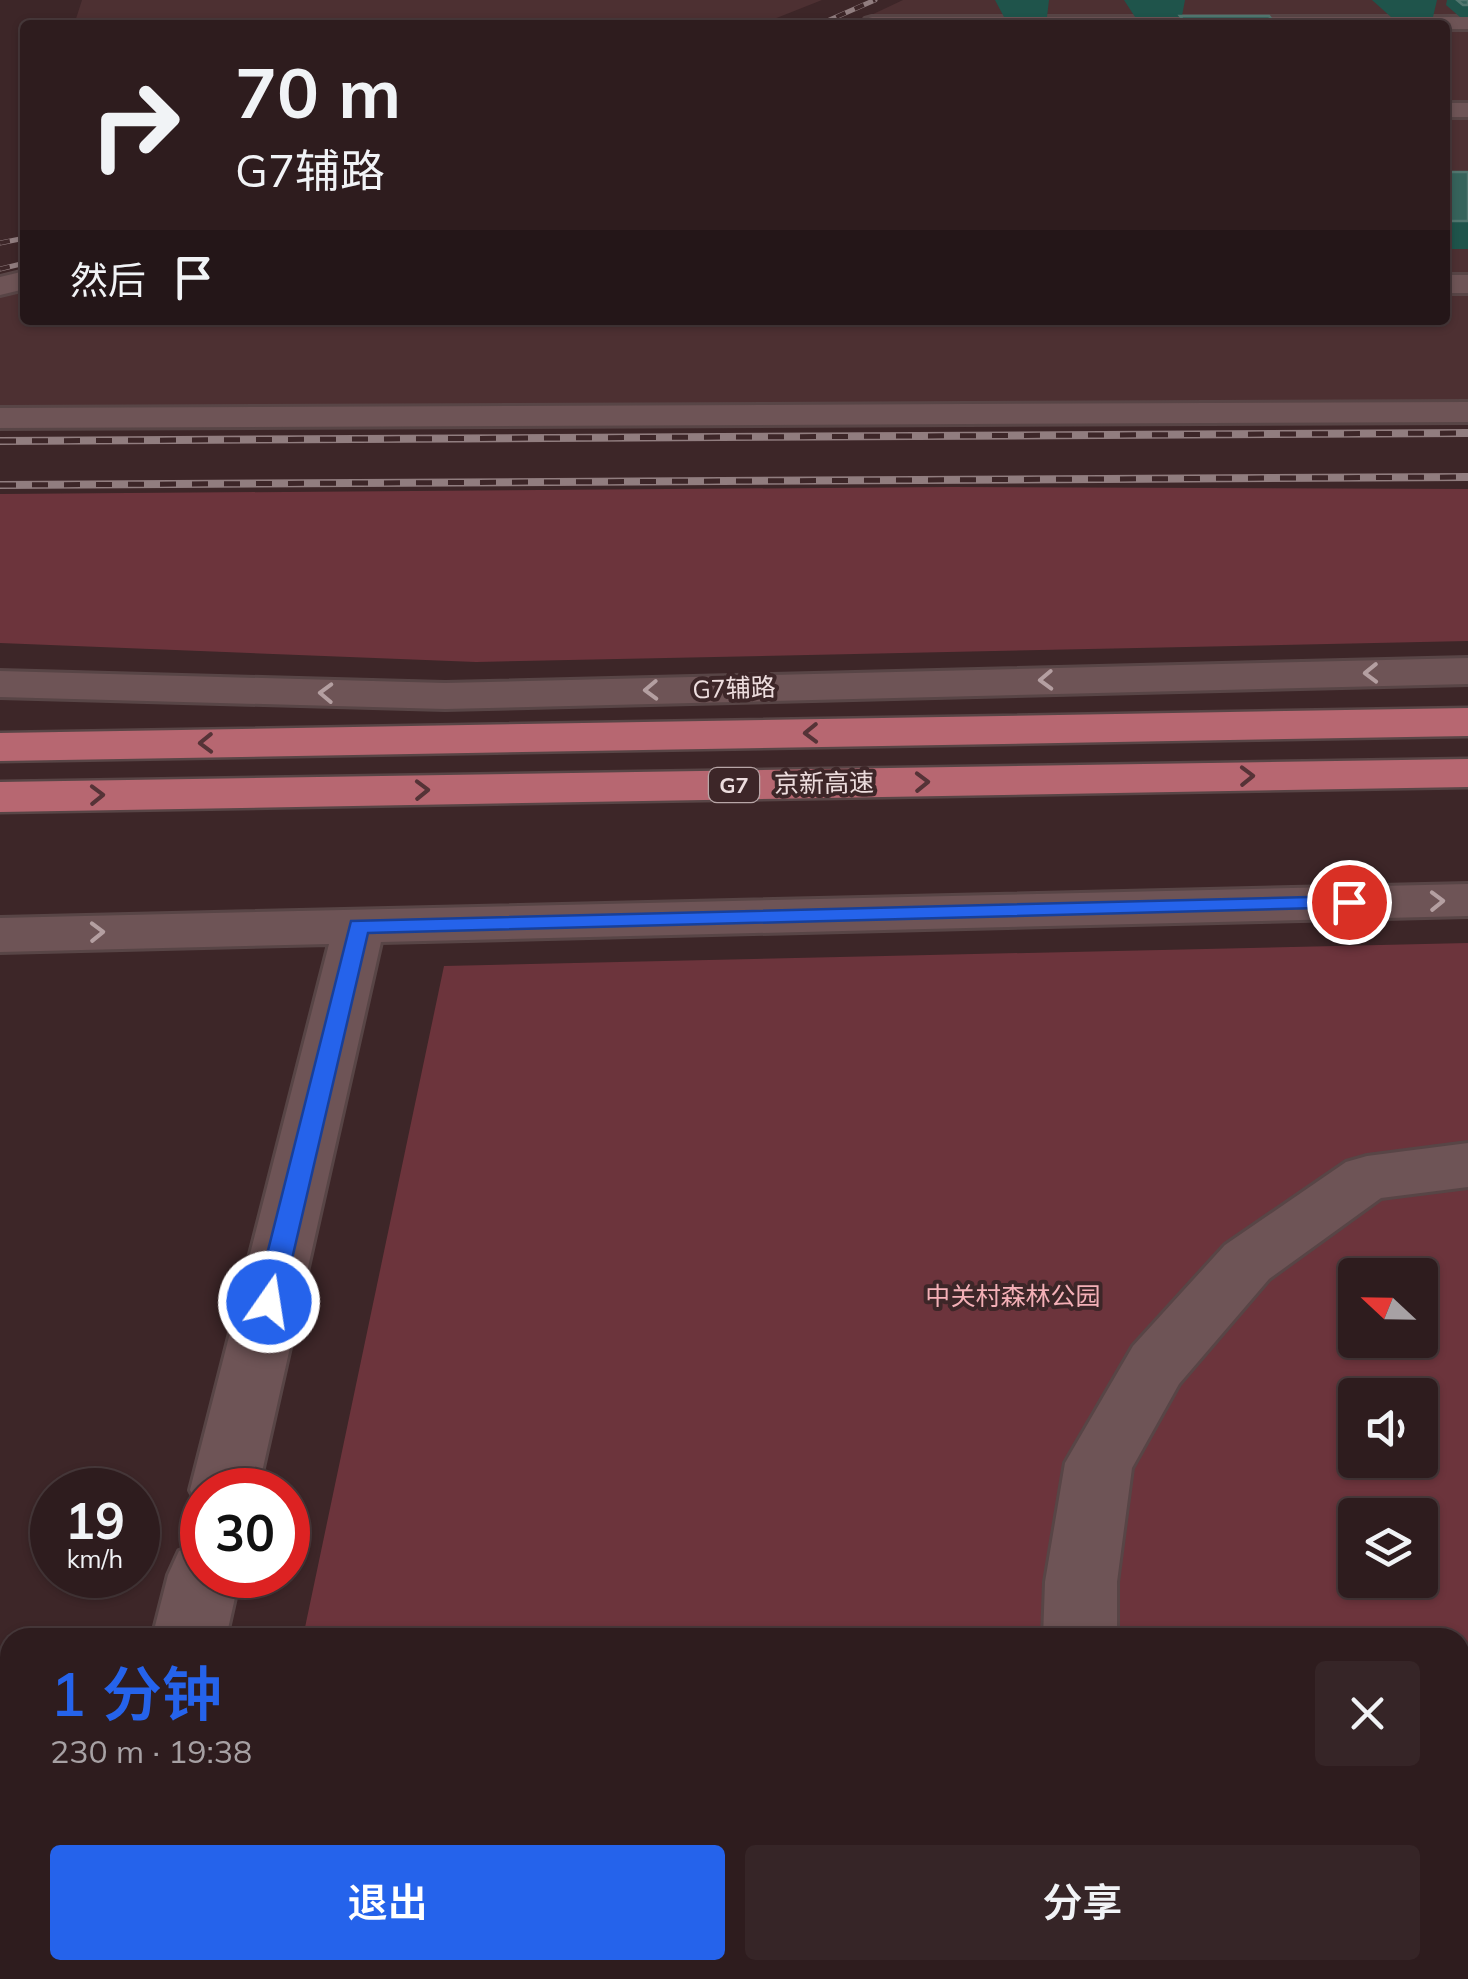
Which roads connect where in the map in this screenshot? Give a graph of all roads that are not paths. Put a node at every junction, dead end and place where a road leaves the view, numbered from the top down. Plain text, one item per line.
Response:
1 (917, 0) edge
2 (878, 20) edge
3 (1468, 412) edge
4 (0, 418) edge
5 (1468, 671) edge
6 (0, 684) edge
7 (1468, 722) edge
8 (0, 746) edge
9 (1468, 773) edge
10 (0, 797) edge
11 (1468, 900) edge
12 (358, 926) junction
13 (0, 934) edge
14 (1468, 1165) edge
15 (229, 1468) edge
16 (199, 1598) edge
17 (191, 1628) edge
18 (1080, 1628) edge

1 - 2 street
3 - 4 street
5 -> 6 street, G7辅路
7 -> 8 highway, 京新高速 / G7
10 -> 9 highway, 京新高速 / G7
12 -> 11 street
13 -> 12 street
12 - 15 street
14 - 18 street
16 - 17 street

